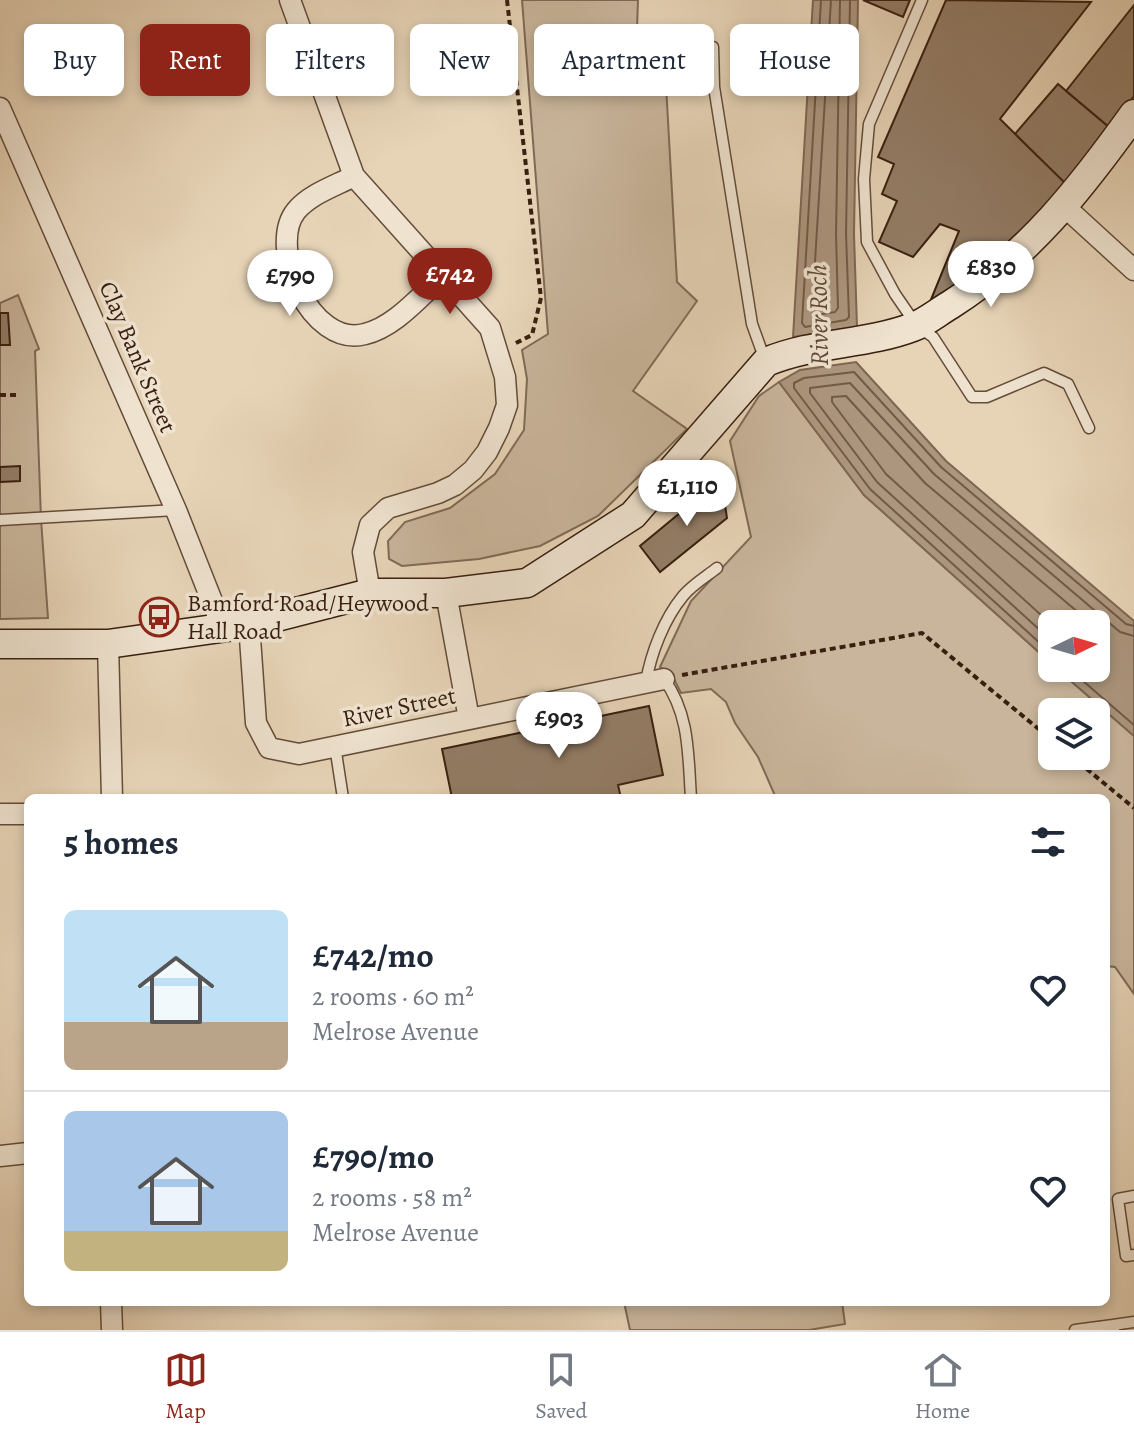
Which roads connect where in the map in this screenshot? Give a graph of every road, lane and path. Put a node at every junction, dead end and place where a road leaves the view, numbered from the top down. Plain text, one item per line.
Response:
1 (290, 0) edge
2 (507, 0) edge
3 (922, 0) edge
4 (714, 87) edge
5 (0, 108) edge
6 (1134, 114) edge
7 (354, 176) junction
8 (1064, 206) junction
9 (1134, 270) edge
10 (443, 276) junction
11 (917, 326) junction
12 (498, 352) junction
13 (774, 358) junction
14 (0, 395) edge
15 (17, 395) dead end
16 (1089, 428) dead end
17 (176, 510) junction
18 (0, 520) edge
19 (717, 568) dead end
20 (370, 593) junction
21 (446, 593) junction
22 (236, 626) junction
23 (0, 644) edge
24 (108, 644) junction
25 (655, 680) junction
26 (469, 719) junction
27 (1038, 728) edge
28 (335, 746) junction
29 (1088, 770) edge
30 (112, 794) edge
31 (342, 794) edge
32 (691, 794) edge
33 (1134, 808) edge
34 (0, 814) edge
35 (24, 814) edge
36 (24, 1153) edge
37 (0, 1156) edge
38 (1134, 1196) edge
39 (1134, 1255) edge
40 (111, 1306) edge
41 (1134, 1322) edge
42 (1113, 1327) edge
43 (112, 1330) edge
44 (1075, 1330) edge

1 - 7 street
2 - 12 path
3 - 11 lane
4 - 13 lane
5 - 17 street, Clay Bank Street
6 - 8 street
7 - 10 street
7 - 10 street
8 - 9 street
8 - 11 street
10 - 12 street
11 - 13 street
11 - 16 lane
12 - 20 street
13 - 21 street
14 - 15 path
17 - 18 lane
17 - 22 street, Clay Bank Street
19 - 25 lane
20 - 21 street
20 - 22 street
21 - 26 street
22 - 24 street
22 - 28 street, River Street
23 - 24 street
24 - 30 street
25 - 26 street, River Street
25 - 27 path
25 - 32 lane
26 - 28 street, River Street
28 - 31 lane
29 - 33 path
34 - 35 street
36 - 37 street
38 - 39 lane
40 - 43 street
41 - 42 lane
42 - 44 lane

